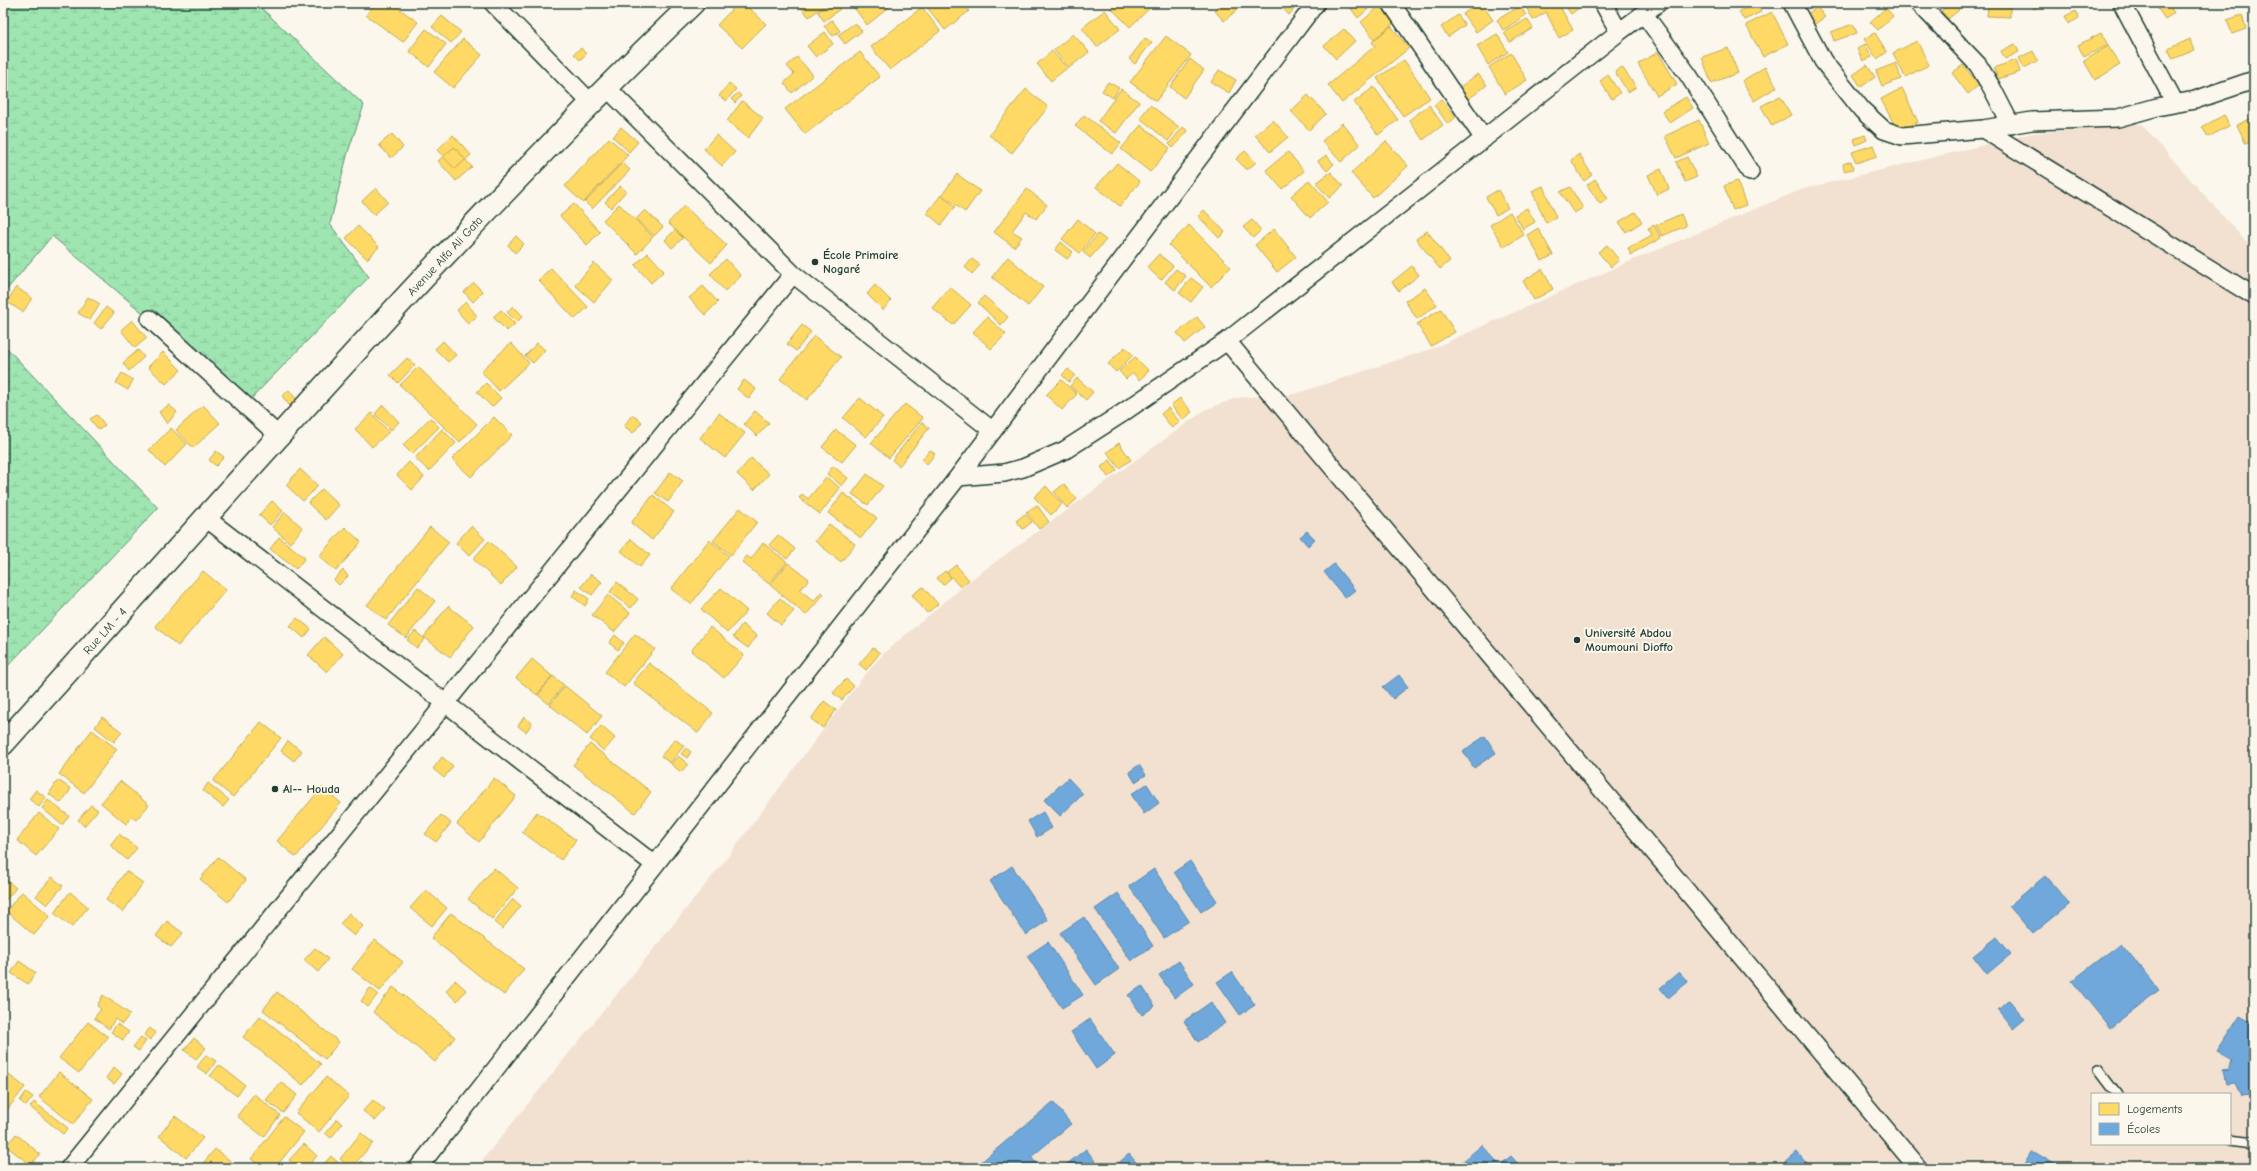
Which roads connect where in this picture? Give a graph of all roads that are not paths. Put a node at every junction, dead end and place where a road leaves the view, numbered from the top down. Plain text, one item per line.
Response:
1 (493, 3) edge
2 (693, 3) edge
3 (1316, 3) edge
4 (1391, 3) edge
5 (1603, 3) edge
6 (1658, 3) edge
7 (1792, 3) edge
8 (1919, 3) edge
9 (2122, 3) edge
10 (1644, 14) junction
11 (1619, 32) junction
12 (2254, 80) edge
13 (606, 87) junction
14 (591, 103) junction
15 (2175, 103) junction
16 (2011, 124) junction
17 (1983, 129) junction
18 (1484, 139) junction
19 (1750, 172) dead end
20 (793, 274) junction
21 (2254, 296) edge
22 (150, 319) dead end
23 (1228, 341) junction
24 (993, 431) junction
25 (279, 436) junction
26 (958, 477) junction
27 (206, 518) junction
28 (445, 703) junction
29 (3, 744) edge
30 (655, 865) junction
31 (2098, 1069) dead end
32 (2116, 1093) edge
33 (2231, 1142) edge
34 (2254, 1145) edge
35 (69, 1168) edge
36 (418, 1168) edge
37 (1918, 1168) edge

1 - 14 street
2 - 13 street, Avenue Alfa Ali Gata
3 - 24 street
4 - 18 street
5 - 11 street
6 - 10 street
7 - 17 street
8 - 16 street
9 - 15 street
10 - 11 street
10 - 19 street
11 - 18 street
12 - 15 street
13 - 14 street, Avenue Alfa Ali Gata
13 - 20 street
14 - 25 street, Avenue Alfa Ali Gata
15 - 16 street
16 - 17 street
17 - 21 street
18 - 23 street
20 - 24 street
20 - 28 street
22 - 25 street
23 - 26 street
23 - 37 street
24 - 26 street
25 - 27 street, Avenue Alfa Ali Gata
26 - 30 street
27 - 28 street
27 - 29 street, Rue LM - 4
28 - 30 street
28 - 35 street
30 - 36 street
31 - 32 lane
33 - 34 lane

